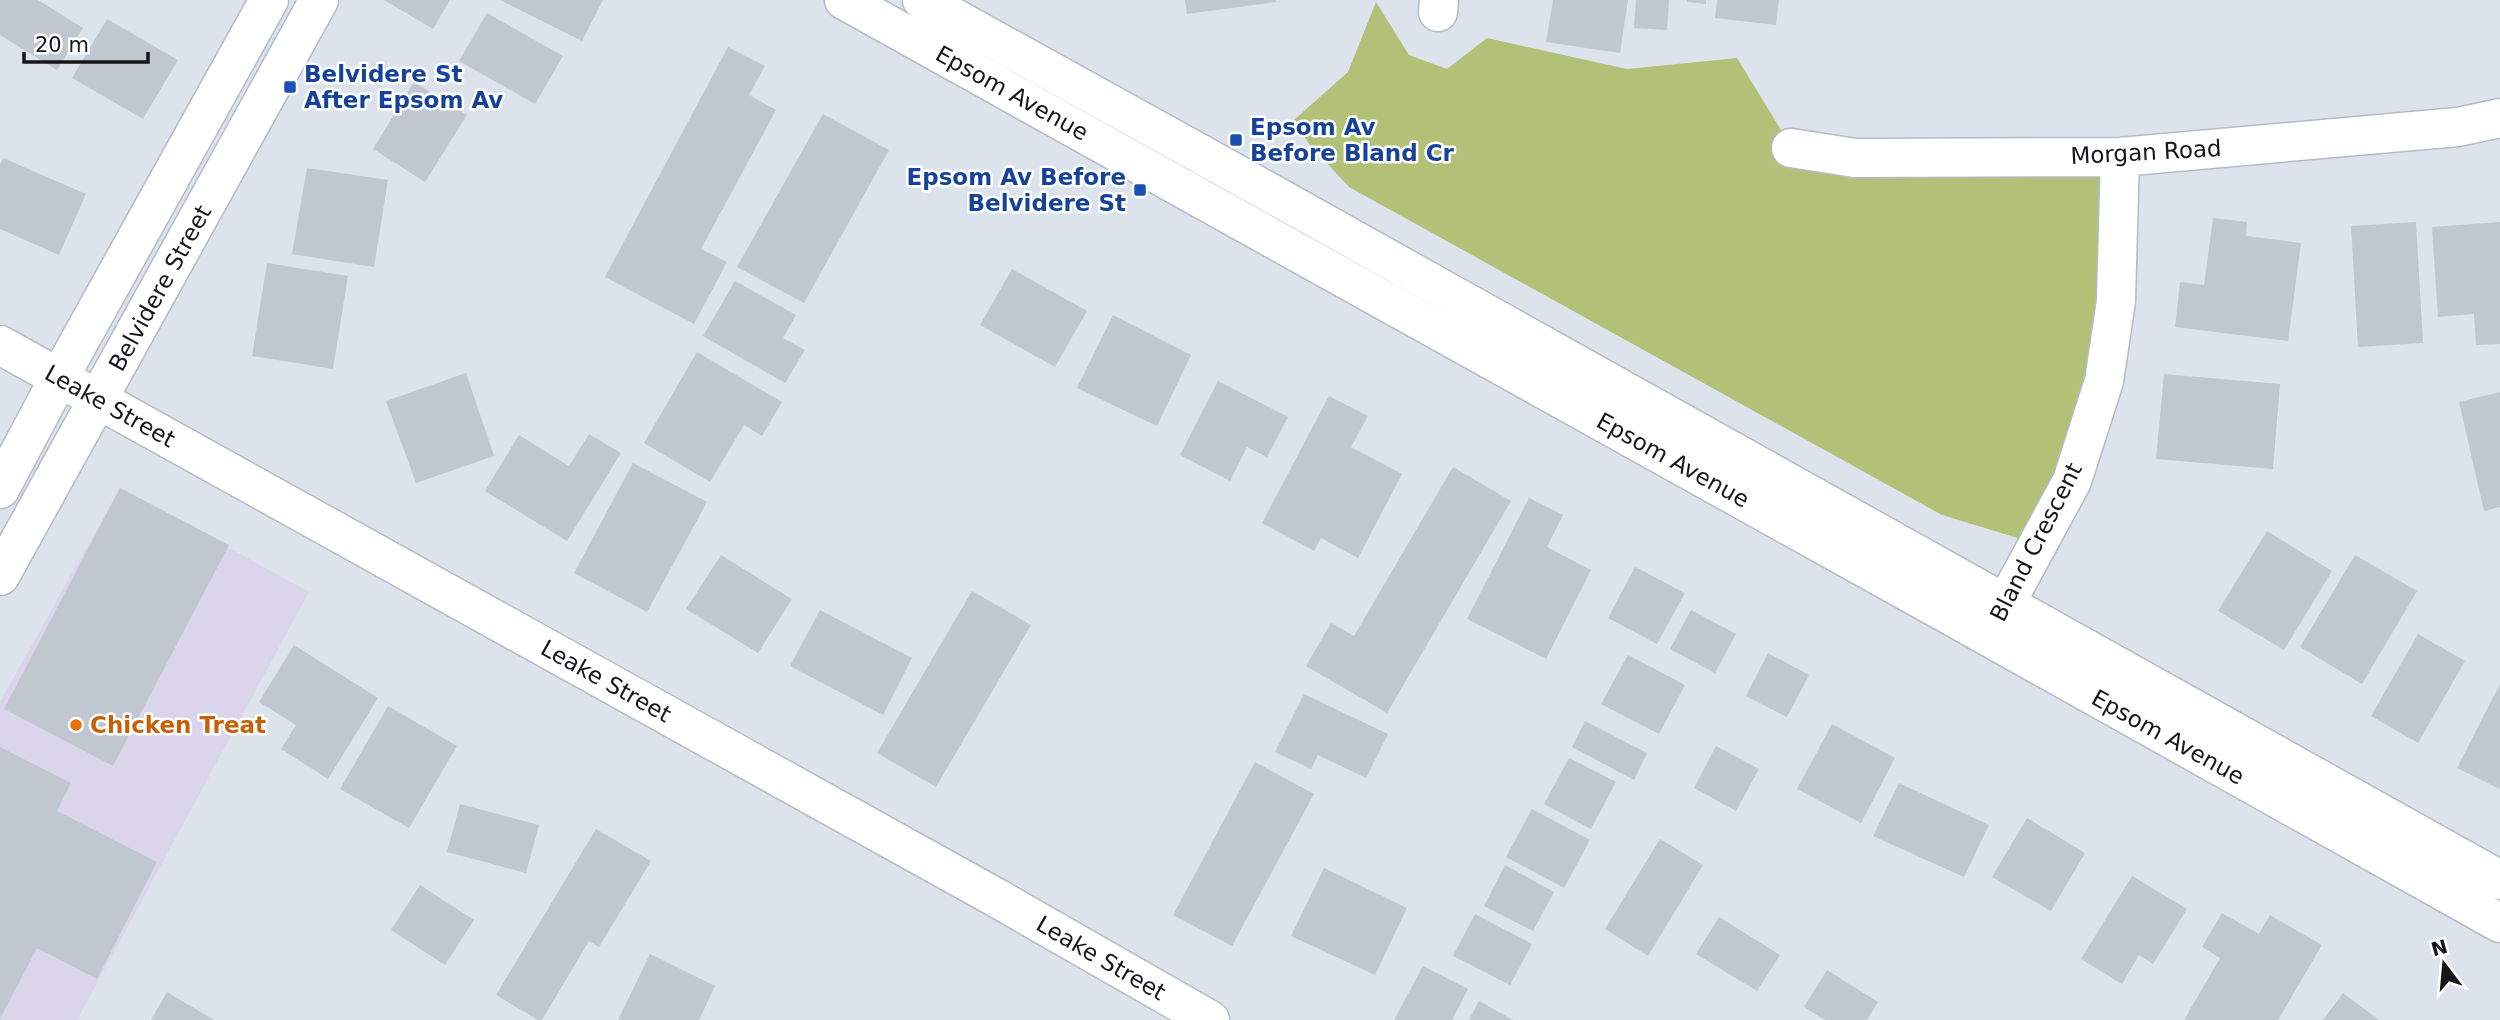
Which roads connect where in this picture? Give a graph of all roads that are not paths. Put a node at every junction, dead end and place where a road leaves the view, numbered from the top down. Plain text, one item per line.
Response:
1 (269, 0) edge
2 (319, 0) edge
3 (844, 0) edge
4 (922, 0) edge
5 (2500, 118) edge
6 (1791, 148) dead end
7 (2120, 157) junction
8 (0, 345) edge
9 (59, 378) junction
10 (99, 398) junction
11 (0, 489) edge
12 (0, 576) edge
13 (1997, 620) junction
14 (2500, 880) edge
15 (2500, 923) edge
16 (1210, 1020) edge

1 - 9 street, Belvidere Street
2 - 10 street, Belvidere Street
3 - 13 street, Epsom Avenue
4 - 13 street, Epsom Avenue
5 - 7 street, Morgan Road
6 - 7 street, Morgan Road
7 - 13 street, Bland Crescent
8 - 9 street, Leake Street
9 - 10 street, Leake Street
9 - 11 street, Belvidere Street
10 - 12 street, Belvidere Street
10 - 16 street, Leake Street
13 - 14 street, Epsom Avenue
13 - 15 street, Epsom Avenue

